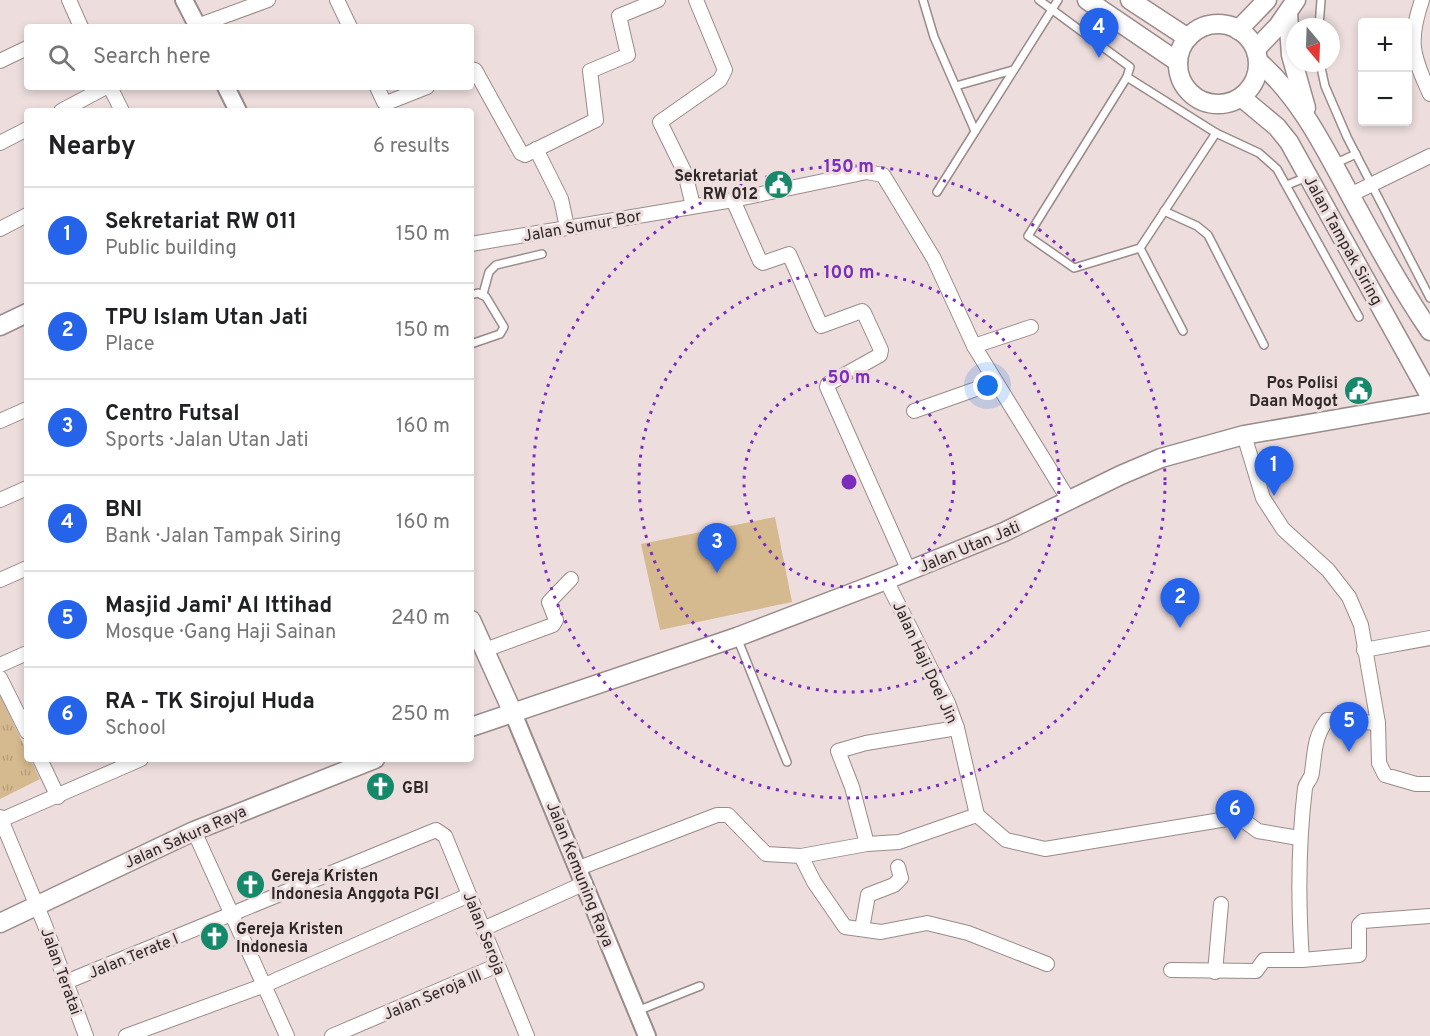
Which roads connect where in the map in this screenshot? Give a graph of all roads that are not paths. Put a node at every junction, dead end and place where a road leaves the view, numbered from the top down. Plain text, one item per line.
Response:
1 (69, 0) edge
2 (184, 0) edge
3 (268, 0) edge
4 (338, 0) edge
5 (658, 0) edge
6 (696, 0) edge
7 (923, 0) edge
8 (1039, 0) edge
9 (1058, 0) edge
10 (1087, 0) edge
11 (1130, 0) edge
12 (1267, 0) edge
13 (1321, 0) edge
14 (1422, 0) edge
15 (1292, 6) edge
16 (1051, 10) junction
17 (1319, 18) edge
18 (76, 24) edge
19 (198, 24) edge
20 (202, 24) edge
21 (349, 24) edge
22 (1238, 30) junction
23 (1188, 38) junction
24 (24, 49) edge
25 (1257, 55) junction
26 (0, 61) edge
27 (1179, 62) junction
28 (1424, 67) edge
29 (474, 70) edge
30 (1013, 70) junction
31 (1322, 72) edge
32 (1127, 77) junction
33 (956, 86) junction
34 (102, 90) edge
35 (110, 90) edge
36 (228, 90) edge
37 (378, 90) edge
38 (419, 90) edge
39 (1430, 94) edge
40 (1241, 97) junction
41 (66, 108) edge
42 (120, 108) edge
43 (236, 108) edge
44 (975, 130) junction
45 (24, 131) edge
46 (1216, 133) junction
47 (1320, 137) junction
48 (0, 143) edge
49 (537, 149) junction
50 (1356, 154) junction
51 (1430, 156) edge
52 (1334, 165) junction
53 (1308, 177) junction
54 (1372, 184) junction
55 (1287, 185) junction
56 (937, 192) dead end
57 (1350, 195) junction
58 (733, 200) junction
59 (693, 206) junction
60 (1164, 211) junction
61 (24, 217) edge
62 (567, 227) junction
63 (0, 229) edge
64 (474, 243) edge
65 (1140, 248) junction
66 (542, 254) dead end
67 (483, 294) junction
68 (474, 296) edge
69 (1430, 298) edge
70 (24, 314) edge
71 (1359, 317) dead end
72 (0, 326) edge
73 (1031, 327) dead end
74 (1183, 331) dead end
75 (1430, 331) edge
76 (474, 343) edge
77 (1264, 345) dead end
78 (974, 346) junction
79 (1420, 378) junction
80 (996, 382) junction
81 (1430, 396) edge
82 (1430, 403) edge
83 (1406, 407) junction
84 (24, 410) edge
85 (914, 411) dead end
86 (0, 422) edge
87 (1244, 435) junction
88 (24, 489) edge
89 (0, 500) edge
90 (1070, 502) junction
91 (24, 568) edge
92 (909, 571) junction
93 (571, 579) dead end
94 (0, 580) edge
95 (886, 580) junction
96 (474, 626) edge
97 (736, 637) junction
98 (1430, 638) edge
99 (485, 650) junction
100 (1364, 650) junction
101 (24, 654) edge
102 (0, 665) edge
103 (0, 678) edge
104 (500, 683) junction
105 (522, 710) junction
106 (1378, 723) junction
107 (478, 724) edge
108 (24, 726) edge
109 (957, 728) junction
110 (41, 762) edge
111 (134, 762) edge
112 (367, 762) edge
113 (788, 762) dead end
114 (1430, 784) edge
115 (58, 797) junction
116 (977, 815) junction
117 (1, 818) edge
118 (194, 831) junction
119 (441, 832) joint
120 (1299, 838) junction
121 (867, 844) junction
122 (801, 856) junction
123 (898, 867) dead end
124 (582, 875) junction
125 (469, 895) junction
126 (1221, 904) dead end
127 (37, 906) junction
128 (233, 915) junction
129 (1430, 916) edge
130 (0, 922) edge
131 (483, 929) junction
132 (862, 929) junction
133 (1302, 960) junction
134 (1047, 964) dead end
135 (498, 965) junction
136 (1171, 970) dead end
137 (1215, 972) junction
138 (66, 982) junction
139 (265, 985) junction
140 (699, 986) dead end
141 (637, 1011) junction
142 (523, 1035) edge
143 (86, 1036) edge
144 (126, 1036) edge
145 (287, 1036) edge
146 (332, 1036) edge
147 (647, 1036) edge

1 - 18 street
2 - 19 street
3 - 20 street
4 - 21 street
5 - 49 street
6 - 59 street
7 - 33 lane
8 - 16 lane
9 - 16 lane
10 - 27 main road
11 - 23 main road
12 - 22 main road
13 - 17 lane
14 - 28 street
15 - 25 main road
15 - 47 main road
16 - 30 lane
16 - 32 lane
22 - 23 main road
22 - 25 main road
23 - 27 main road
24 - 26 street
25 - 40 main road
25 - 47 main road, Jalan Tampak Siring
27 - 40 main road
28 - 39 street
29 - 49 street
30 - 33 lane
30 - 44 lane
31 - 50 lane
32 - 46 lane
32 - 65 lane
33 - 44 lane
34 - 41 street
35 - 42 street
36 - 43 street
37 - 38 street
40 - 53 main road, Jalan Tampak Siring
44 - 56 lane
45 - 48 street
46 - 55 lane
46 - 60 lane
47 - 52 main road, Jalan Tampak Siring
49 - 62 street
50 - 52 lane
50 - 54 lane
51 - 54 street
52 - 57 main road, Jalan Tampak Siring
53 - 55 lane
53 - 79 main road, Jalan Tampak Siring
54 - 57 street
54 - 69 lane
55 - 71 lane
57 - 75 main road, Jalan Tampak Siring
58 - 59 street, Jalan Sumur Bor
58 - 78 street, Jalan Sumur Bor
58 - 92 street
59 - 62 street, Jalan Sumur Bor
60 - 65 lane
60 - 77 lane
61 - 63 street
62 - 64 street, Jalan Sumur Bor
65 - 74 lane
66 - 67 lane
67 - 68 lane
67 - 76 lane
70 - 72 main road
73 - 78 street
78 - 80 street
79 - 81 main road, Jalan Tampak Siring
79 - 83 main road
80 - 85 street
80 - 90 street
82 - 83 main road, Jalan Utan Jati
83 - 87 main road, Jalan Utan Jati
84 - 86 street
87 - 90 main road, Jalan Utan Jati
87 - 100 street
88 - 89 street
90 - 92 main road, Jalan Utan Jati
91 - 94 street
92 - 95 main road, Jalan Utan Jati
93 - 99 street
95 - 97 main road, Jalan Utan Jati
95 - 109 street, Jalan Haji Doel Jin
96 - 99 main road
97 - 105 main road, Jalan Utan Jati
97 - 113 lane
98 - 100 street
99 - 104 main road
100 - 106 street
101 - 102 street
103 - 108 street
104 - 105 main road
104 - 107 main road
105 - 107 main road
105 - 124 street, Jalan Kemuning Raya
106 - 114 street
106 - 120 street
109 - 116 street, Jalan Haji Doel Jin
109 - 121 street
110 - 115 street
111 - 115 street
112 - 118 main road, Jalan Sakura Raya
115 - 117 street
116 - 120 street
116 - 121 street
117 - 127 street, Jalan Teratai
118 - 127 main road, Jalan Sakura Raya
118 - 128 street
119 - 125 street, Jalan Seroja
119 - 128 street, Jalan Terate I
120 - 133 street
121 - 122 street
122 - 124 street
122 - 132 street
123 - 132 street
124 - 131 street
124 - 141 street, Jalan Kemuning Raya
125 - 131 street, Jalan Seroja
125 - 139 street
126 - 137 street
127 - 130 main road, Jalan Sakura Raya
127 - 138 street, Jalan Teratai
128 - 138 street, Jalan Terate I
128 - 139 street
129 - 133 street
131 - 135 street, Jalan Seroja
132 - 134 street
133 - 137 street
135 - 142 street, Jalan Seroja
135 - 146 street, Jalan Seroja III
136 - 137 street
138 - 143 street, Jalan Teratai
139 - 144 street
139 - 145 street
140 - 141 lane
141 - 147 street, Jalan Kemuning Raya

